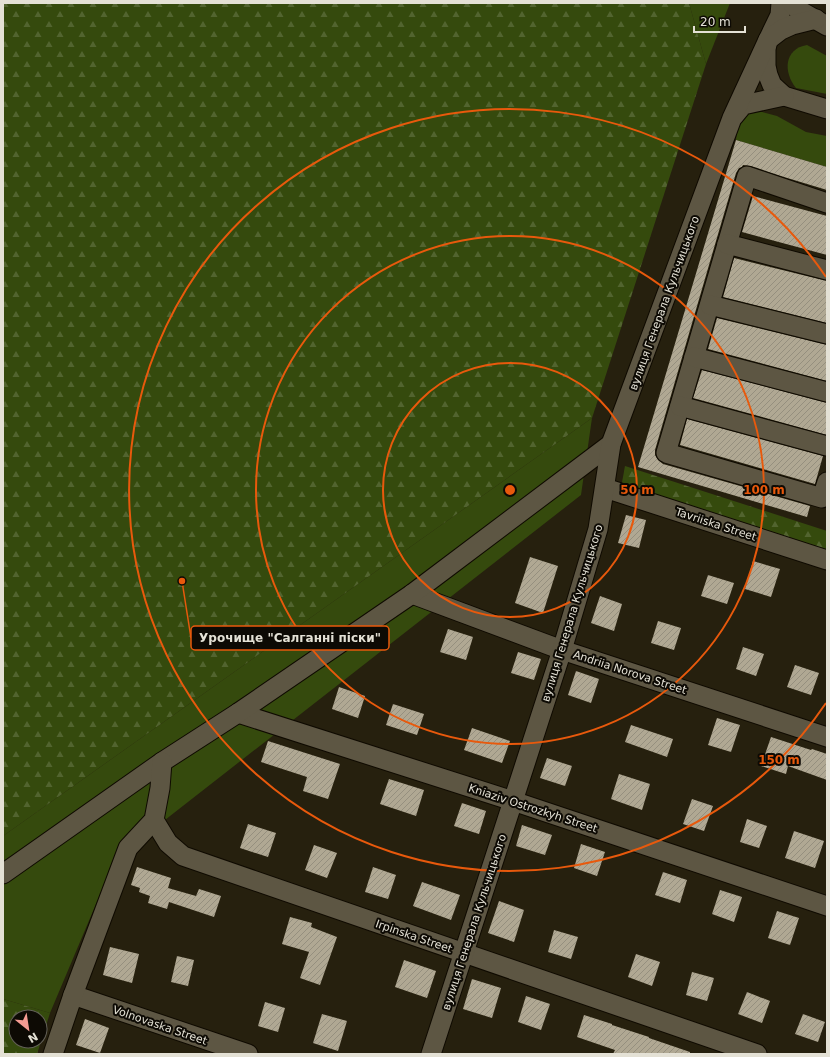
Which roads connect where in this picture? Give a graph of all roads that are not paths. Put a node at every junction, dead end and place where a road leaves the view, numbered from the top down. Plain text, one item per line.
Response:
1 (781, 3) edge
2 (792, 3) edge
3 (821, 22) edge
4 (768, 40) junction
5 (784, 96) junction
6 (827, 109) edge
7 (732, 118) junction
8 (827, 203) edge
9 (728, 244) junction
10 (827, 270) edge
11 (710, 305) junction
12 (827, 334) edge
13 (694, 357) junction
14 (827, 392) edge
15 (680, 406) junction
16 (611, 444) junction
17 (827, 446) edge
18 (827, 482) edge
19 (605, 488) junction
20 (827, 560) edge
21 (412, 594) junction
22 (562, 650) junction
23 (238, 713) junction
24 (827, 737) edge
25 (162, 762) junction
26 (513, 801) junction
27 (154, 820) junction
28 (3, 874) edge
29 (827, 906) edge
30 (464, 954) junction
31 (73, 996) junction
32 (53, 1054) edge
33 (248, 1054) edge
34 (431, 1054) edge
35 (757, 1054) edge

1 - 4 street, вулиця Генерала Кульчицького
2 - 3 street
3 - 4 street
4 - 5 street
4 - 7 street, вулиця Генерала Кульчицького
5 - 6 street
5 - 7 street
7 - 16 street, вулиця Генерала Кульчицького
8 - 9 street
9 - 10 street
9 - 11 street
11 - 12 street
11 - 13 street
13 - 14 street
13 - 15 street
15 - 17 street
15 - 18 street
16 - 19 street, вулиця Генерала Кульчицького
16 - 21 street
19 - 20 street, Tavriiska Street
19 - 22 street, вулиця Генерала Кульчицького
21 - 22 street, Andriia Norova Street
21 - 23 street
22 - 24 street, Andriia Norova Street
22 - 26 street, вулиця Генерала Кульчицького
23 - 25 street
23 - 26 street, Kniaziv Ostrozkyh Street
25 - 27 street
25 - 28 street
26 - 29 street, Kniaziv Ostrozkyh Street
26 - 30 street, вулиця Генерала Кульчицького
27 - 30 street, Irpinska Street
27 - 31 street
30 - 34 street, вулиця Генерала Кульчицького
30 - 35 street, Irpinska Street
31 - 32 street
31 - 33 street, Volnovaska Street

